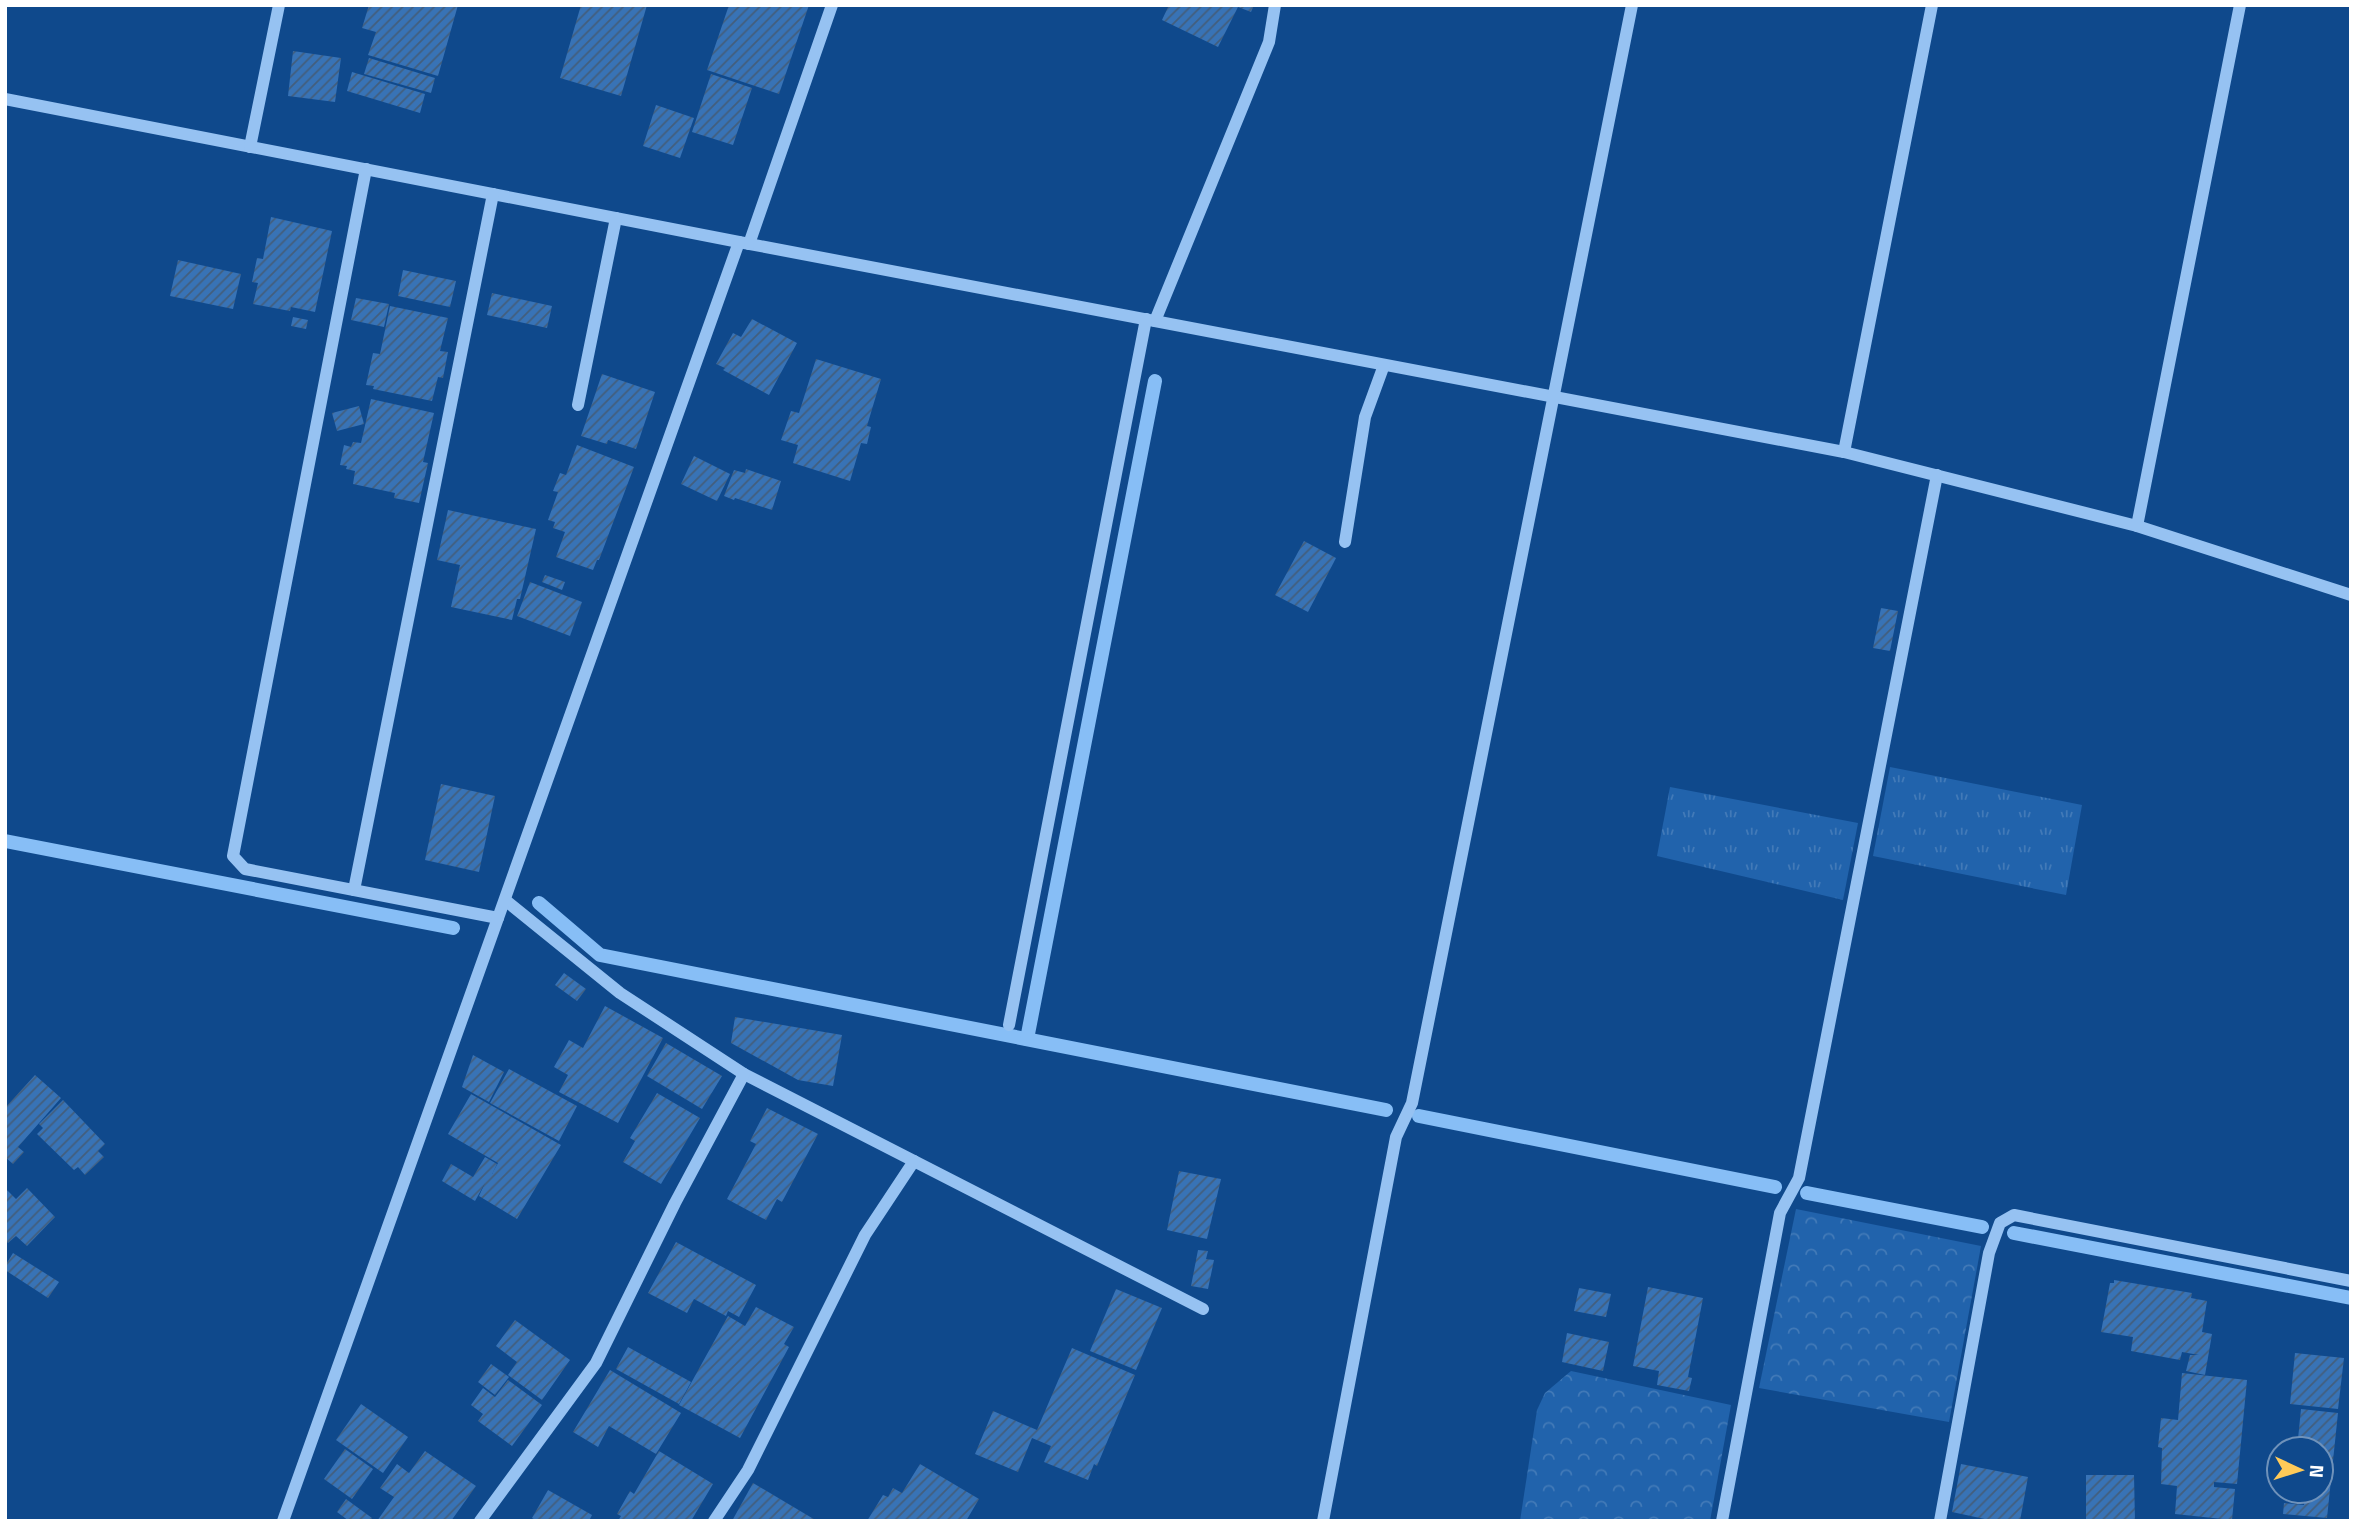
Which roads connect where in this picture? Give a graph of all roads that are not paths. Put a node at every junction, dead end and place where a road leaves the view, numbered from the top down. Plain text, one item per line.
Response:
1 (279, 5) edge
2 (832, 5) edge
3 (1275, 5) edge
4 (1632, 5) edge
5 (1932, 5) edge
6 (2240, 5) edge
7 (5, 99) edge
8 (250, 147) junction
9 (366, 169) junction
10 (493, 194) junction
11 (616, 218) junction
12 (744, 243) junction
13 (1151, 320) junction
14 (1384, 365) junction
15 (1552, 397) junction
16 (578, 405) dead end
17 (1844, 453) junction
18 (1937, 475) junction
19 (2137, 526) junction
20 (1345, 542) dead end
21 (2351, 595) edge
22 (354, 890) junction
23 (505, 900) junction
24 (498, 918) junction
25 (1009, 1025) dead end
26 (744, 1074) junction
27 (914, 1161) junction
28 (2351, 1280) edge
29 (1203, 1309) dead end
30 (283, 1521) edge
31 (480, 1521) edge
32 (714, 1521) edge
33 (1323, 1521) edge
34 (1722, 1521) edge
35 (1940, 1521) edge

1 - 8 street
2 - 12 street
3 - 13 street
4 - 15 street
5 - 17 street
6 - 19 street
7 - 8 street
8 - 9 street
9 - 10 street
9 - 22 street
10 - 11 street
10 - 22 street
11 - 12 street
11 - 16 street
12 - 13 street
12 - 23 street
13 - 14 street
13 - 25 street
14 - 15 street
14 - 20 street
15 - 17 street
15 - 33 street
17 - 18 street
18 - 19 street
18 - 34 street
19 - 21 street
22 - 24 street
23 - 24 street
23 - 26 street
24 - 30 street
26 - 27 street
26 - 31 street
27 - 29 street
27 - 32 street
28 - 35 street

